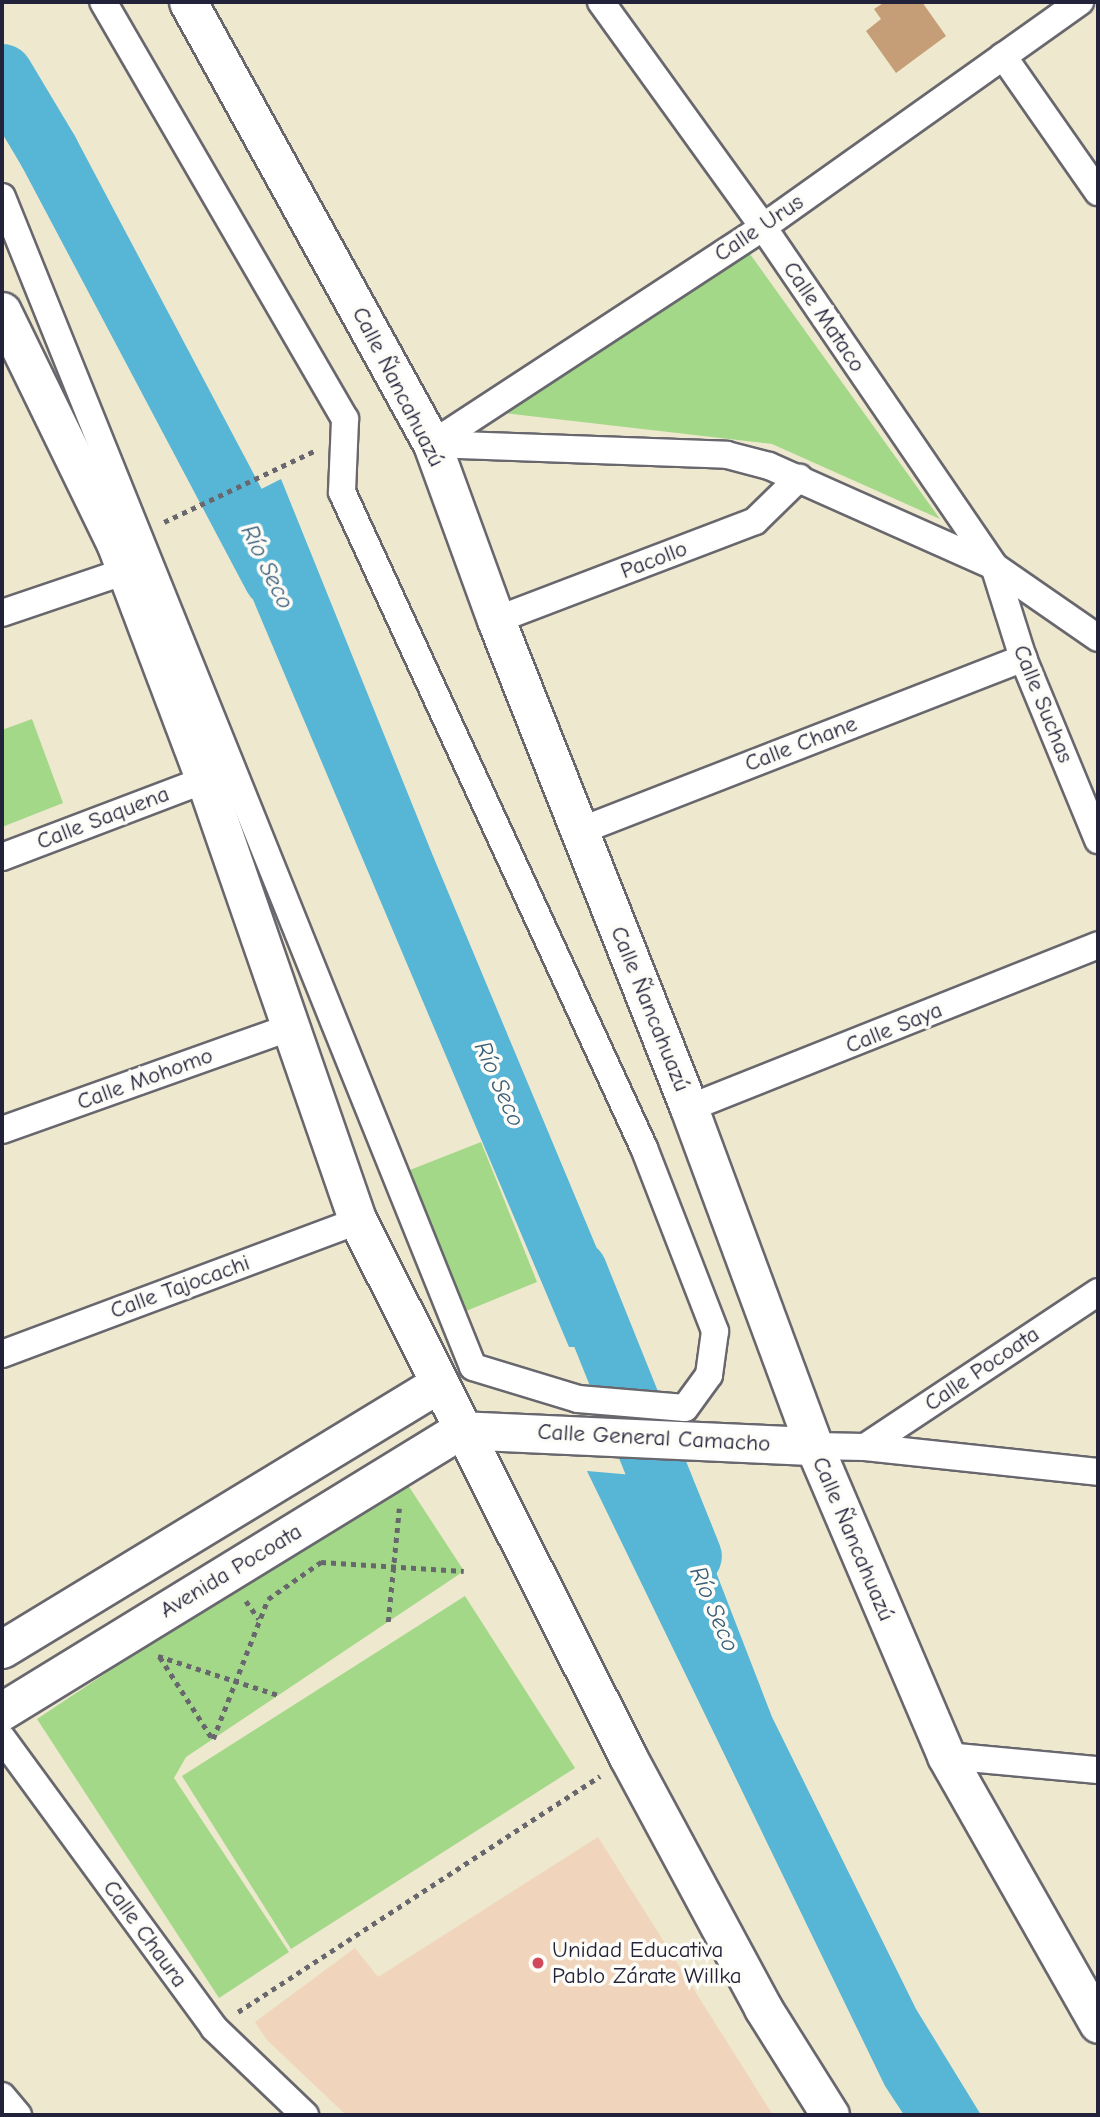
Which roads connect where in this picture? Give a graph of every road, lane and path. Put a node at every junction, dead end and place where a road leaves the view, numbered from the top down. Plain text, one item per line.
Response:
1 (103, 2) edge
2 (188, 2) edge
3 (601, 2) edge
4 (1080, 2) edge
5 (1003, 56) junction
6 (1098, 192) edge
7 (2, 197) edge
8 (763, 227) junction
9 (2, 311) edge
10 (432, 444) junction
11 (279, 469) dead end
12 (799, 478) junction
13 (219, 498) dead end
14 (994, 566) junction
15 (126, 571) junction
16 (2, 613) edge
17 (496, 621) junction
18 (1098, 638) edge
19 (1023, 658) junction
20 (205, 780) junction
21 (580, 831) junction
22 (1098, 840) edge
23 (2, 857) edge
24 (1098, 945) edge
25 (289, 1028) junction
26 (689, 1108) junction
27 (2, 1130) edge
28 (358, 1221) junction
29 (1098, 1292) edge
30 (2, 1354) edge
31 (438, 1384) junction
32 (578, 1415) junction
33 (688, 1425) junction
34 (460, 1430) junction
35 (814, 1446) junction
36 (865, 1447) junction
37 (392, 1471) junction
38 (1098, 1472) edge
39 (394, 1567) junction
40 (464, 1571) dead end
41 (388, 1622) dead end
42 (127, 1634) junction
43 (2, 1649) edge
44 (159, 1656) junction
45 (236, 1679) junction
46 (278, 1695) dead end
47 (2, 1711) edge
48 (2, 1738) edge
49 (946, 1756) junction
50 (628, 1757) junction
51 (1098, 1770) edge
52 (1098, 2024) edge
53 (214, 2028) junction
54 (2, 2096) edge
55 (18, 2115) edge
56 (305, 2115) edge
57 (830, 2115) edge

1 - 33 street
2 - 10 street, Calle Ñancahuazú
3 - 8 street, Calle Mataco
4 - 5 street, Calle Urus
5 - 6 street
5 - 8 street, Calle Urus
7 - 32 street
8 - 10 street, Calle Urus
8 - 14 street, Calle Mataco
9 - 15 street
10 - 12 street
10 - 17 street, Calle Ñancahuazú
11 - 13 path
12 - 14 street
12 - 17 street, Pacollo
14 - 18 street
14 - 19 street, Calle Suchas
15 - 16 street
15 - 20 street
17 - 21 street, Calle Ñancahuazú
19 - 21 street, Calle Chane
19 - 22 street, Calle Suchas
20 - 23 street, Calle Saquena
20 - 25 street
21 - 26 street, Calle Ñancahuazú
24 - 26 street, Calle Saya
25 - 27 street, Calle Mohomo
25 - 28 street
26 - 35 street, Calle Ñancahuazú
28 - 30 street, Calle Tajocachi
28 - 31 street
29 - 36 street, Calle Pocoata
31 - 34 street
31 - 43 street
32 - 33 street, Calle General Camacho
32 - 34 street, Calle General Camacho
33 - 35 street, Calle General Camacho
34 - 37 street, Avenida Pocoata
34 - 50 street
35 - 36 street, Calle General Camacho
35 - 49 street, Calle Ñancahuazú
36 - 38 street, Calle General Camacho
37 - 39 path
37 - 42 street, Avenida Pocoata
39 - 40 path
39 - 41 path
39 - 45 path
42 - 44 path
42 - 47 street, Avenida Pocoata
44 - 45 path
44 - 45 path
45 - 46 path
48 - 53 street, Calle Chaura
49 - 51 street
49 - 52 street, Calle Ñancahuazú
50 - 53 path
50 - 57 street
53 - 56 street, Calle Chaura
54 - 55 street

